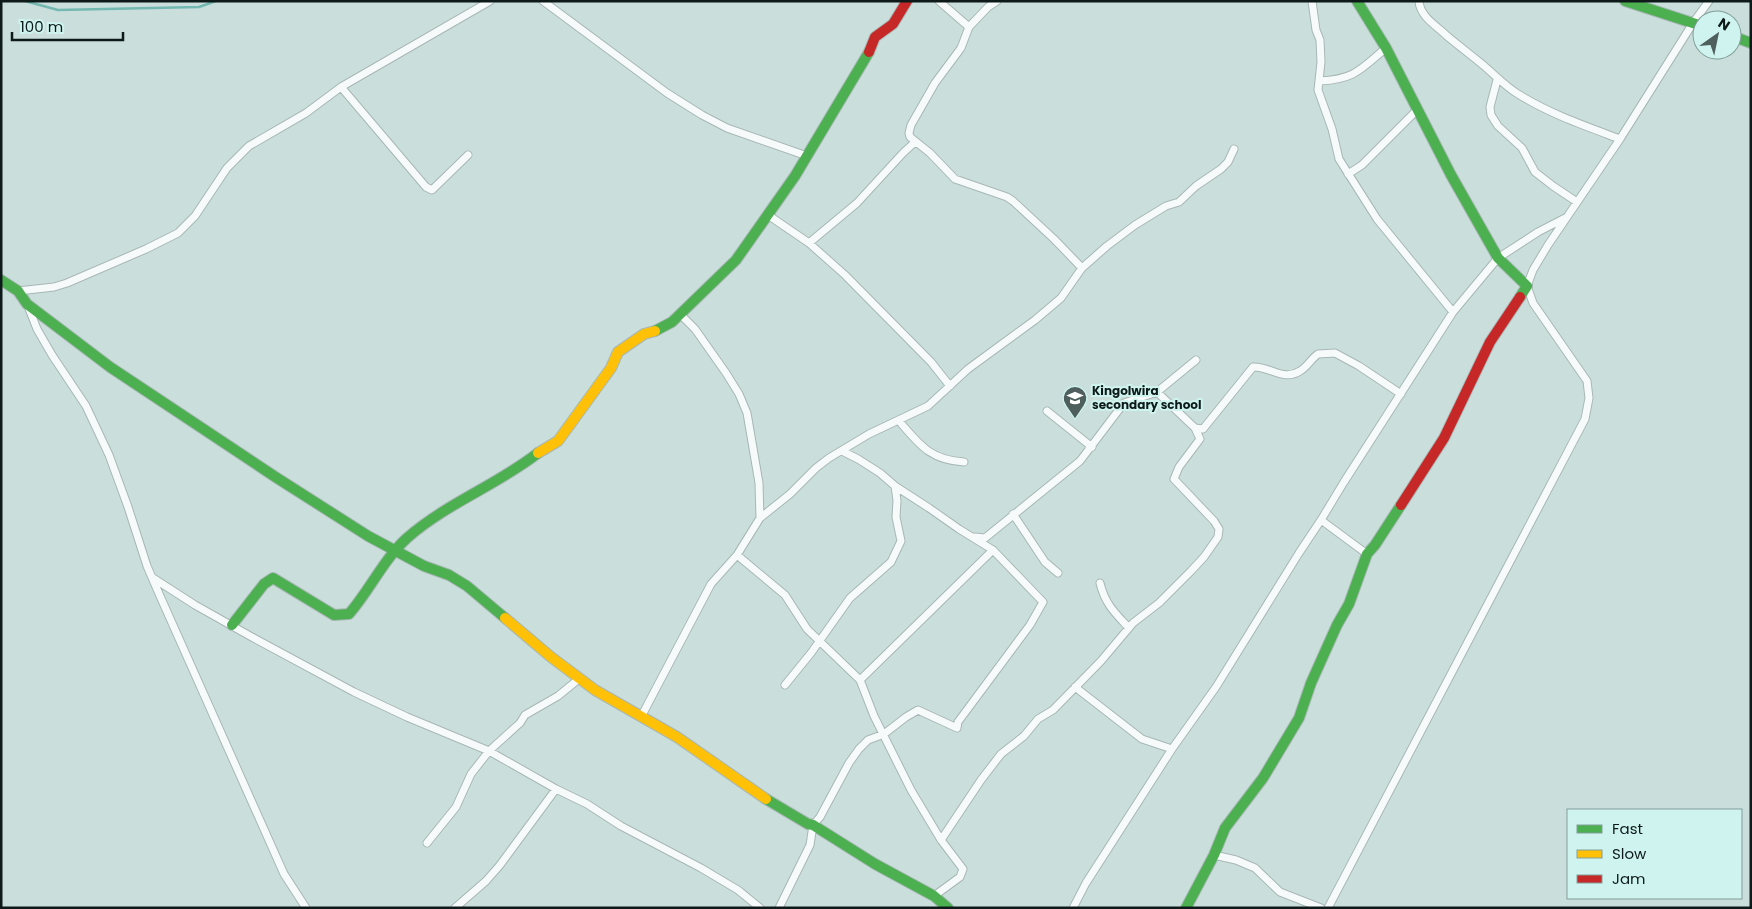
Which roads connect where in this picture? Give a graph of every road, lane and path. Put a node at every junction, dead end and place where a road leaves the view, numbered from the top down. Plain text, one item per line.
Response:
1 (490, 1) edge
2 (543, 1) edge
3 (907, 1) edge
4 (938, 1) edge
5 (997, 1) edge
6 (1312, 1) edge
7 (1357, 1) edge
8 (1419, 1) edge
9 (1624, 1) edge
10 (1692, 22) edge
11 (969, 27) junction
12 (1692, 33) edge
13 (1386, 48) junction
14 (1497, 80) junction
15 (1320, 81) junction
16 (341, 87) junction
17 (1418, 110) junction
18 (1620, 139) junction
19 (915, 142) junction
20 (1234, 149) dead end
21 (468, 155) dead end
22 (807, 156) junction
23 (1348, 174) junction
24 (1577, 202) junction
25 (768, 215) junction
26 (1568, 216) junction
27 (809, 243) junction
28 (1498, 258) junction
29 (1082, 268) junction
30 (1, 280) edge
31 (1526, 286) junction
32 (18, 292) junction
33 (27, 304) junction
34 (1453, 312) junction
35 (680, 314) junction
36 (1196, 360) dead end
37 (950, 386) junction
38 (1157, 392) junction
39 (1401, 394) junction
40 (1048, 411) dead end
41 (899, 421) junction
42 (1194, 428) junction
43 (1092, 447) junction
44 (842, 451) junction
45 (964, 462) dead end
46 (895, 486) junction
47 (1013, 514) junction
48 (760, 518) junction
49 (1321, 520) junction
50 (972, 536) junction
51 (993, 550) junction
52 (394, 551) junction
53 (1367, 554) junction
54 (737, 555) junction
55 (1058, 573) dead end
56 (153, 578) junction
57 (1100, 583) dead end
58 (232, 625) junction
59 (1129, 628) junction
60 (820, 640) junction
61 (580, 678) junction
62 (860, 680) junction
63 (785, 685) dead end
64 (1075, 687) junction
65 (641, 717) junction
66 (884, 734) junction
67 (1172, 749) junction
68 (489, 751) junction
69 (556, 790) junction
70 (813, 825) junction
71 (941, 840) junction
72 (427, 843) dead end
73 (1214, 855) junction
74 (934, 896) junction
75 (306, 908) edge
76 (455, 908) edge
77 (760, 908) edge
78 (779, 908) edge
79 (948, 908) edge
80 (1073, 908) edge
81 (1186, 908) edge
82 (1321, 908) edge
83 (1328, 908) edge

1 - 16 street
2 - 22 street
3 - 22 main road
4 - 11 street
5 - 11 street
6 - 15 street
7 - 13 main road
8 - 14 street
9 - 10 main road
11 - 19 street
12 - 18 street
13 - 15 street
13 - 17 main road
14 - 18 street
14 - 24 street
15 - 23 street
16 - 21 street
16 - 32 street
17 - 23 street
17 - 28 main road
18 - 24 street
19 - 27 street
19 - 29 street
20 - 29 street
22 - 25 main road
23 - 34 street
24 - 26 street
25 - 27 street
25 - 35 main road
26 - 28 street
26 - 31 street
27 - 37 street
28 - 31 main road
28 - 34 street
29 - 37 street
30 - 32 main road
31 - 53 main road
31 - 83 street
32 - 33 main road
33 - 52 main road
33 - 56 street
34 - 39 street
35 - 48 street
35 - 52 main road
36 - 38 street
37 - 41 street
38 - 42 street
38 - 43 street
39 - 42 street
39 - 49 street
40 - 43 street
41 - 44 street
41 - 45 street
42 - 59 street
43 - 47 street
44 - 46 street
44 - 48 street
46 - 50 street
46 - 60 street
47 - 50 street
47 - 55 street
48 - 54 street
49 - 53 street
49 - 67 street
50 - 51 street
51 - 62 street
51 - 66 street
52 - 58 main road
52 - 61 main road
53 - 73 main road
54 - 60 street
54 - 65 street
56 - 58 street
56 - 75 street
57 - 59 street
58 - 68 street
59 - 64 street
60 - 62 street
60 - 63 street
61 - 65 main road
61 - 68 street
62 - 66 street
64 - 67 street
64 - 71 street
65 - 70 main road
66 - 70 street
66 - 71 street
67 - 80 street
68 - 69 street
68 - 72 street
69 - 76 street
69 - 77 street
70 - 74 main road
70 - 78 street
71 - 74 street
73 - 81 main road
73 - 82 street
74 - 79 main road

